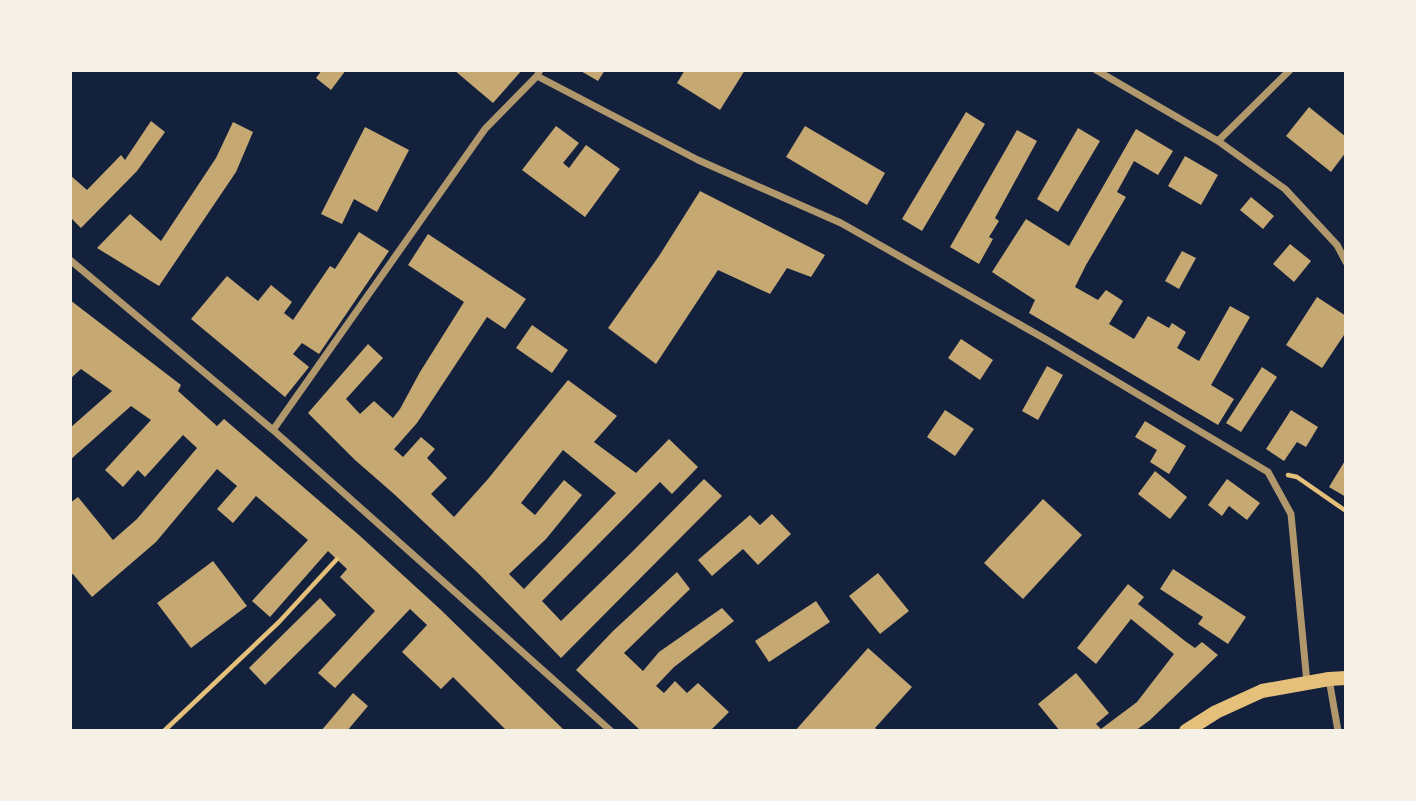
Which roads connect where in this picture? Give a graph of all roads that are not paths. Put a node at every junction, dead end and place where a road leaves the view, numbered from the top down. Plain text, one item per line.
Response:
1 (1096, 70) edge
2 (1290, 70) edge
3 (539, 73) edge
4 (1218, 141) junction
5 (70, 260) edge
6 (1346, 262) edge
7 (272, 430) junction
8 (1346, 678) edge
9 (1329, 679) junction
10 (1307, 683) junction
11 (611, 731) edge
12 (1186, 731) edge
13 (1338, 731) edge

1 - 4 street
2 - 4 street
3 - 7 street
3 - 10 street
4 - 6 street
5 - 7 street
7 - 11 street
8 - 9 main road
9 - 10 main road
9 - 13 street
10 - 12 main road

